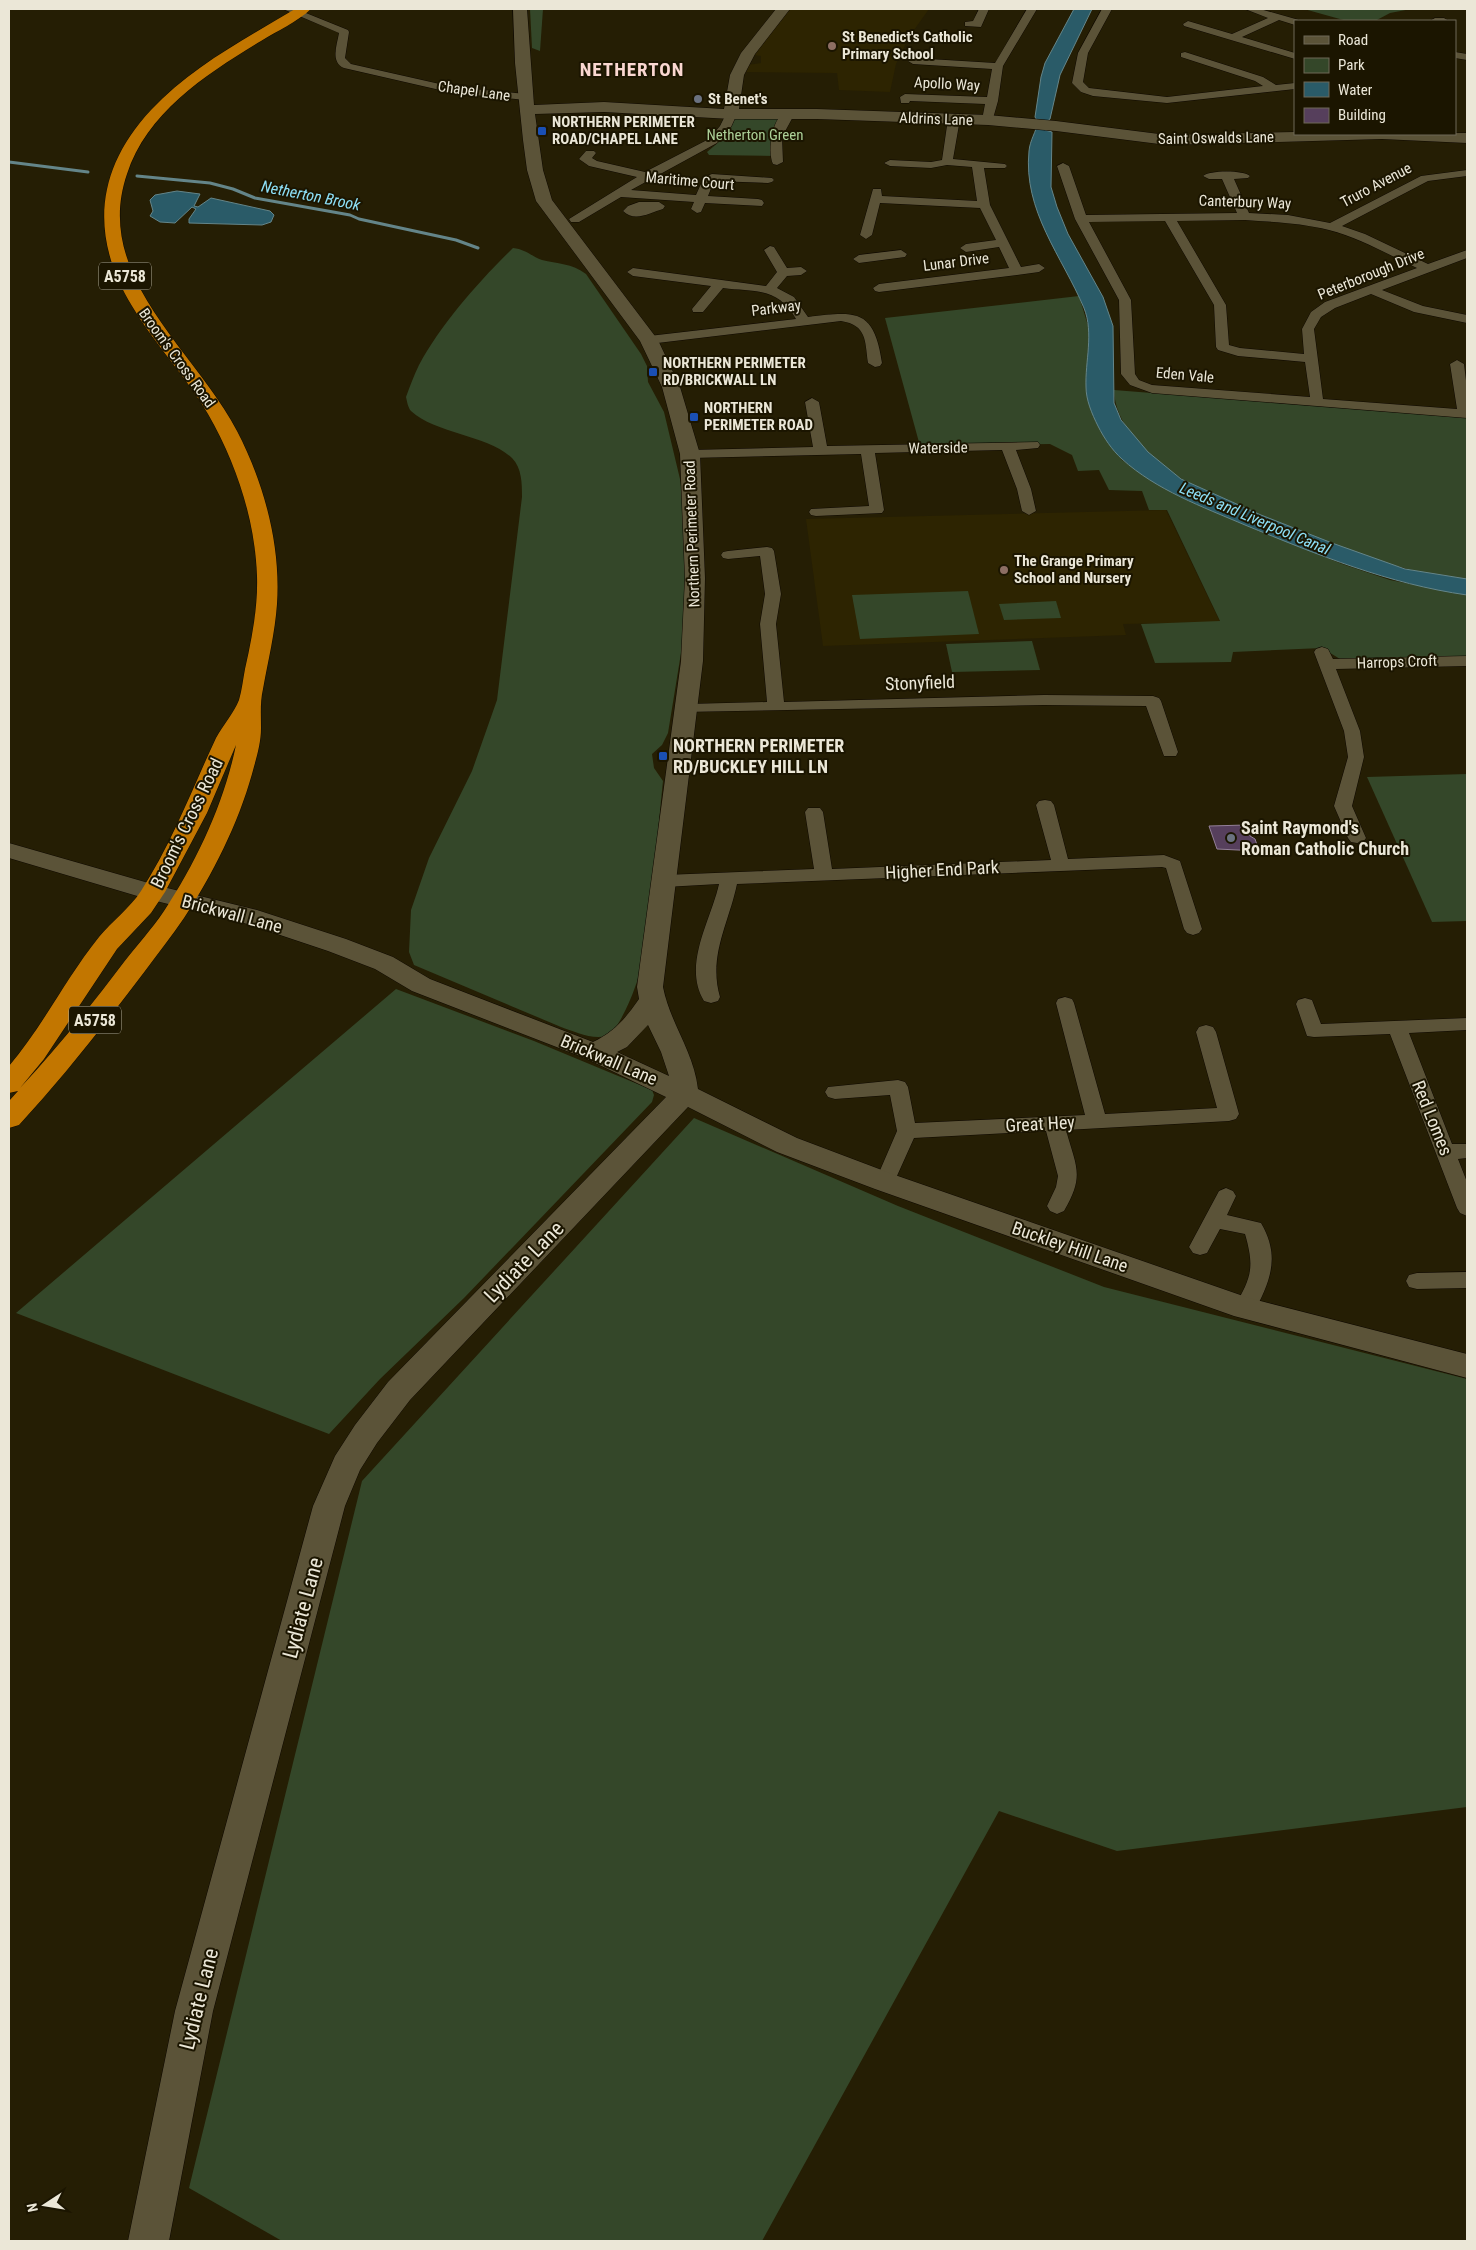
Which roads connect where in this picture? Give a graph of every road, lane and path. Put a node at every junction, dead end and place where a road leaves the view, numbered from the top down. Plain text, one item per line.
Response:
1 (520, 9) edge
2 (784, 9) edge
3 (1032, 9) edge
4 (1107, 9) edge
5 (1250, 9) edge
6 (296, 10) edge
7 (983, 11) edge
8 (1278, 17) junction
9 (1294, 22) edge
10 (969, 24) dead end
11 (1188, 24) dead end
12 (1233, 37) junction
13 (1294, 56) edge
14 (1189, 58) dead end
15 (913, 61) dead end
16 (998, 66) junction
17 (1294, 86) edge
18 (1275, 88) junction
19 (904, 101) dead end
20 (993, 101) junction
21 (526, 104) junction
22 (789, 113) junction
23 (731, 114) junction
24 (954, 119) junction
25 (988, 120) junction
26 (1056, 126) joint
27 (1346, 135) edge
28 (1443, 135) edge
29 (1467, 138) edge
30 (590, 153) dead end
31 (890, 161) dead end
32 (777, 162) dead end
33 (947, 162) junction
34 (978, 166) junction
35 (1001, 166) dead end
36 (1064, 166) dead end
37 (1467, 173) edge
38 (647, 176) junction
39 (1209, 176) dead end
40 (1244, 176) dead end
41 (1227, 177) junction
42 (768, 180) dead end
43 (619, 193) junction
44 (758, 203) dead end
45 (698, 204) junction
46 (984, 205) junction
47 (652, 206) dead end
48 (715, 210) dead end
49 (1245, 216) junction
50 (1169, 217) junction
51 (576, 219) dead end
52 (1081, 219) junction
53 (1332, 227) junction
54 (866, 235) dead end
55 (1003, 243) junction
56 (966, 248) dead end
57 (770, 250) dead end
58 (901, 254) dead end
59 (1467, 254) edge
60 (881, 256) junction
61 (859, 259) dead end
62 (658, 260) dead end
63 (1039, 268) dead end
64 (1429, 269) junction
65 (800, 270) dead end
66 (1017, 271) junction
67 (783, 272) junction
68 (719, 284) junction
69 (898, 285) junction
70 (879, 288) dead end
71 (769, 290) junction
72 (1372, 290) junction
73 (698, 309) dead end
74 (1467, 319) edge
75 (804, 321) junction
76 (649, 340) junction
77 (1310, 358) junction
78 (876, 363) dead end
79 (1457, 364) dead end
80 (812, 402) dead end
81 (1317, 403) junction
82 (1466, 413) edge
83 (1033, 445) dead end
84 (1008, 446) junction
85 (867, 449) junction
86 (821, 451) junction
87 (690, 454) junction
88 (1029, 511) dead end
89 (816, 512) dead end
90 (728, 556) dead end
91 (1467, 661) edge
92 (776, 707) junction
93 (688, 708) junction
94 (1170, 752) dead end
95 (1045, 805) dead end
96 (814, 812) dead end
97 (1357, 838) dead end
98 (9, 850) edge
99 (1061, 865) junction
100 (9, 869) edge
101 (824, 876) junction
102 (729, 878) junction
103 (665, 881) junction
104 (162, 905) junction
105 (1193, 929) dead end
106 (711, 997) dead end
107 (652, 1001) junction
108 (1065, 1004) dead end
109 (1305, 1004) dead end
110 (1467, 1024) edge
111 (1397, 1028) junction
112 (1206, 1032) dead end
113 (594, 1052) junction
114 (9, 1084) edge
115 (836, 1092) dead end
116 (685, 1094) junction
117 (9, 1118) edge
118 (1096, 1121) junction
119 (1054, 1123) junction
120 (907, 1131) junction
121 (1467, 1151) edge
122 (1446, 1152) junction
123 (885, 1182) junction
124 (1226, 1196) dead end
125 (1058, 1206) dead end
126 (1467, 1208) edge
127 (1214, 1220) junction
128 (1200, 1247) dead end
129 (1467, 1280) edge
130 (1416, 1281) dead end
131 (1245, 1308) junction
132 (1467, 1366) edge
133 (148, 2241) edge

1 - 21 main road, Northern Perimeter Road
2 - 23 main road
3 - 16 street, Apollo Way
4 - 18 street
5 - 8 street
6 - 21 street, Chapel Lane
6 - 104 highway, Broom's Cross Road / A5758
7 - 10 street
8 - 9 street
8 - 12 street
11 - 12 street
12 - 13 street
14 - 18 street
15 - 16 street, Apollo Way
16 - 20 street, Apollo Way
17 - 18 street
19 - 20 street, Apollo Way
20 - 25 street, Apollo Way
21 - 23 main road, Chapel Lane
21 - 76 main road, Northern Perimeter Road
22 - 23 main road
22 - 24 main road, Aldrins Lane
22 - 32 street
23 - 38 street
24 - 25 main road, Aldrins Lane
24 - 33 street
25 - 26 main road, Aldrins Lane
26 - 27 main road, Saint Oswalds Lane
28 - 29 main road, Saint Oswalds Lane
30 - 38 street
31 - 33 street
33 - 34 street
34 - 35 street
34 - 46 street, Lunar Drive
36 - 52 street, Eden Vale
37 - 53 street, Truro Avenue
38 - 43 street
39 - 41 street
40 - 41 street
41 - 49 street
42 - 45 street
43 - 45 street, Maritime Court
43 - 51 street
44 - 45 street, Maritime Court
45 - 47 street
45 - 48 street
46 - 54 street
46 - 55 street, Lunar Drive
49 - 50 street, Canterbury Way
49 - 53 street, Canterbury Way
50 - 52 street, Canterbury Way
50 - 77 street
52 - 81 street, Eden Vale
53 - 64 street, Canterbury Way
55 - 56 street, Lunar Drive
55 - 66 street, Lunar Drive
57 - 67 street
58 - 60 street, Lunar Drive
59 - 64 street, Peterborough Drive
60 - 61 street, Lunar Drive
60 - 69 street
62 - 68 street
63 - 66 street, Lunar Drive
64 - 72 street, Peterborough Drive
65 - 67 street
66 - 69 street, Lunar Drive
67 - 71 street
68 - 71 street
68 - 73 street
69 - 70 street, Lunar Drive
71 - 75 street
72 - 74 street
72 - 77 street, Peterborough Drive
75 - 76 street, Parkway
75 - 78 street, Parkway
76 - 87 main road, Northern Perimeter Road
77 - 81 street, Peterborough Drive
79 - 82 street
80 - 86 street
81 - 82 street, Eden Vale
83 - 84 street, Waterside
84 - 85 street, Waterside
84 - 88 street
85 - 86 street, Waterside
85 - 89 street
86 - 87 street, Waterside
87 - 93 main road, Northern Perimeter Road
90 - 92 street
91 - 97 street, Harrops Croft
92 - 93 street, Stonyfield
92 - 94 street, Stonyfield
93 - 103 main road, Northern Perimeter Road
95 - 99 street
96 - 101 street
98 - 104 main road, Brickwall Lane
99 - 101 street, Higher End Park
99 - 105 street, Higher End Park
100 - 104 main road, Brickwall Lane
101 - 102 street, Higher End Park
102 - 103 street, Higher End Park
102 - 106 street
103 - 107 main road, Northern Perimeter Road
104 - 113 main road, Brickwall Lane
104 - 114 highway, Broom's Cross Road / A5758
104 - 117 highway, Broom's Cross Road / A5758
107 - 113 main road
107 - 116 main road, Northern Perimeter Road
108 - 118 street
109 - 111 street
110 - 111 street
111 - 122 street, Red Lomes
112 - 118 street, Great Hey
113 - 116 main road, Brickwall Lane
115 - 120 street
116 - 123 main road, Buckley Hill Lane
116 - 133 main road, Lydiate Lane
118 - 119 street, Great Hey
119 - 120 street, Great Hey
119 - 125 street
120 - 123 street
121 - 122 street
122 - 126 street, Red Lomes
123 - 131 main road, Buckley Hill Lane
124 - 127 street
127 - 128 street
127 - 131 street
129 - 130 street
131 - 132 main road, Buckley Hill Lane

